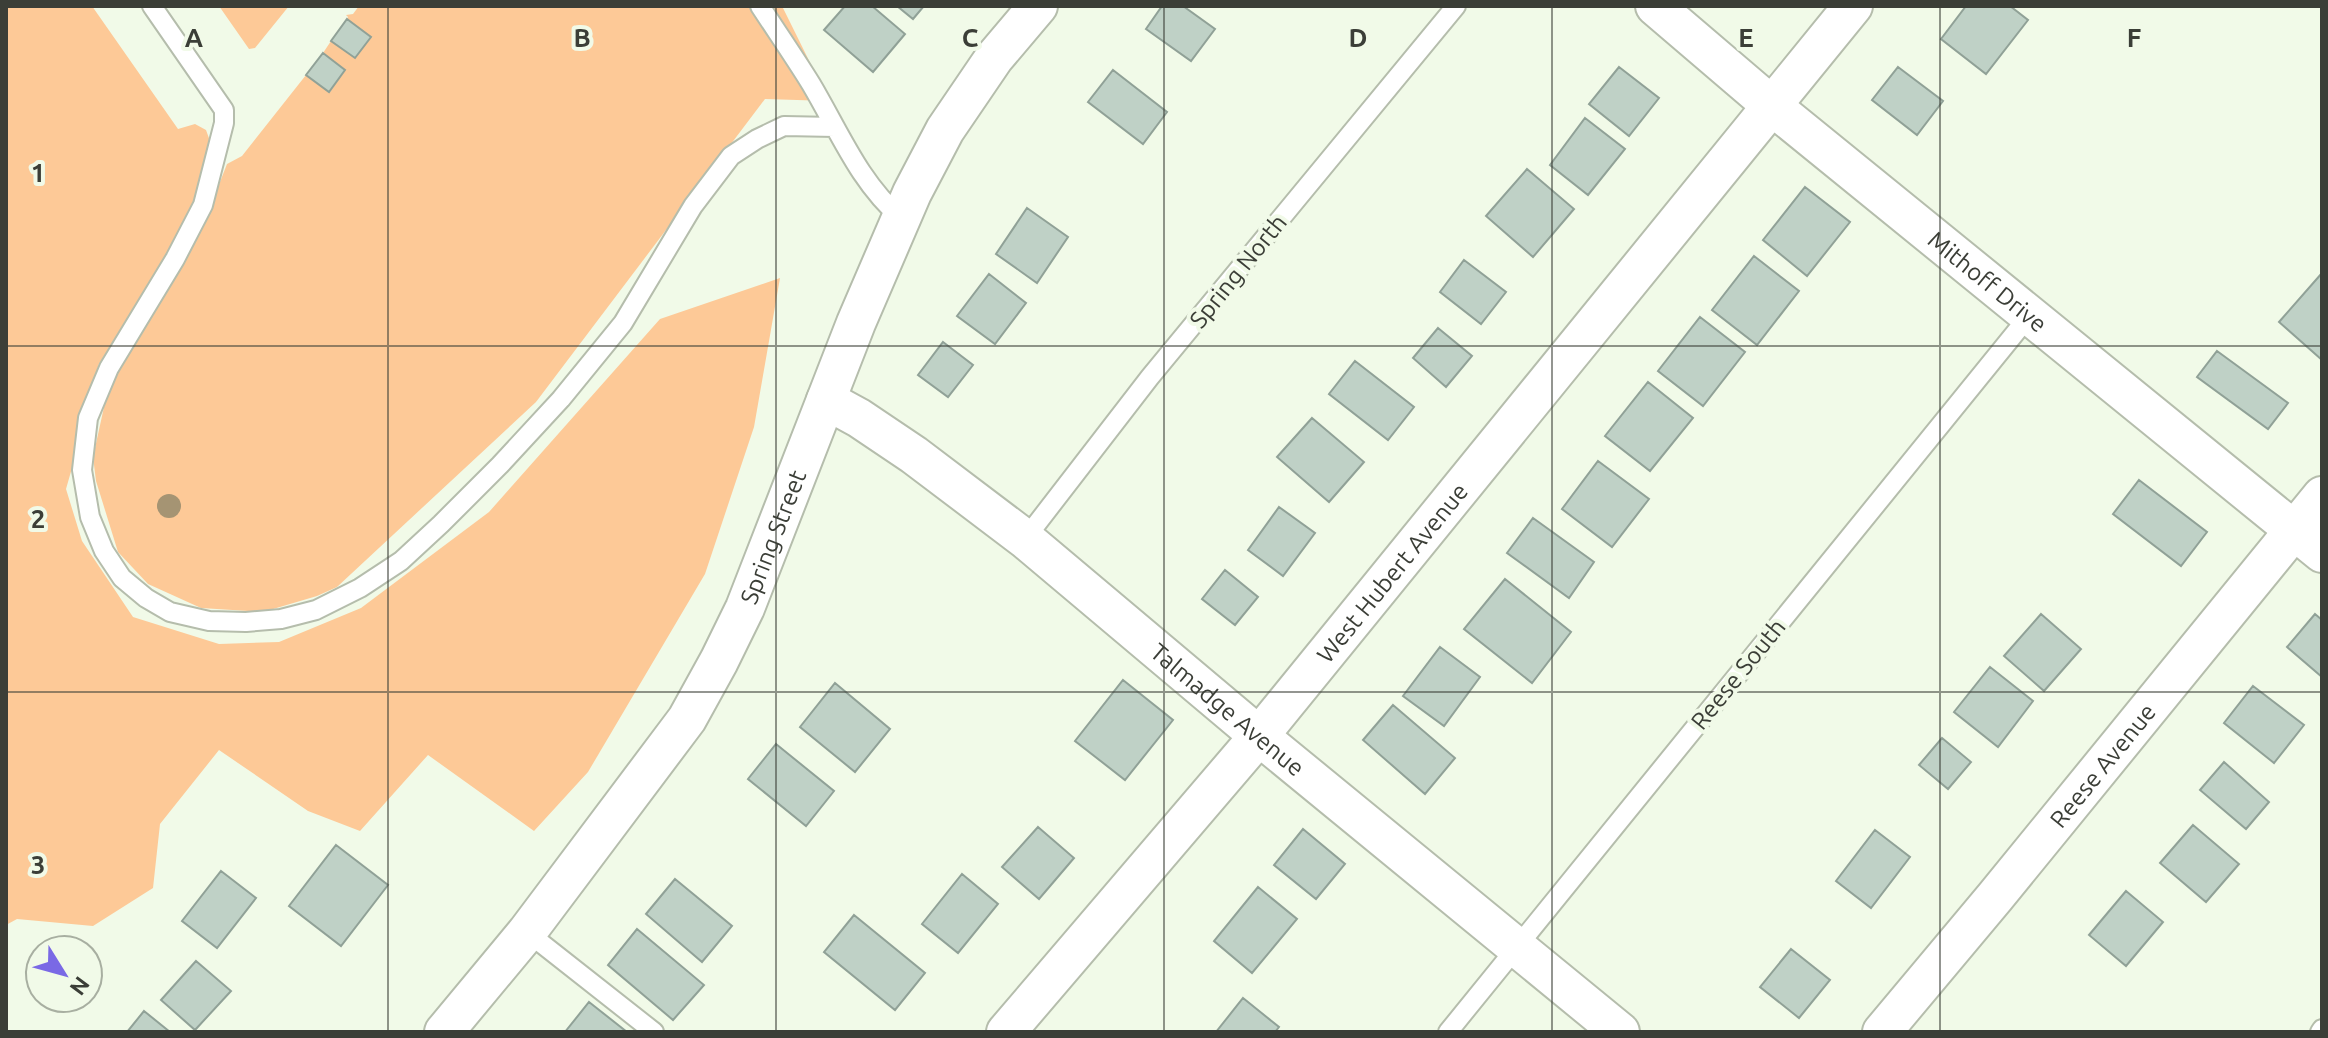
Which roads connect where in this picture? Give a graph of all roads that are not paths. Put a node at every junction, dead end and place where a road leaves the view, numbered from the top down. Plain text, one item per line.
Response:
1 (152, 6) edge
2 (760, 6) edge
3 (1038, 6) edge
4 (1456, 6) edge
5 (1655, 6) edge
6 (1853, 6) edge
7 (1772, 106) junction
8 (835, 127) junction
9 (901, 218) junction
10 (2029, 316) junction
11 (826, 400) junction
12 (2322, 496) edge
13 (1025, 539) junction
14 (2308, 541) edge
15 (1259, 736) junction
16 (527, 932) junction
17 (1517, 947) junction
18 (444, 1032) edge
19 (654, 1032) edge
20 (1006, 1032) edge
21 (1448, 1032) edge
22 (1620, 1032) edge
23 (1882, 1032) edge

1 - 8 lane
2 - 8 lane
3 - 9 street, Spring Street
4 - 13 lane, Spring North
5 - 7 street, Mithoff Drive
6 - 7 street, West Hubert Avenue
7 - 10 street, Mithoff Drive
7 - 15 street, West Hubert Avenue
8 - 9 lane
9 - 11 street, Spring Street
10 - 14 street, Mithoff Drive
10 - 17 lane, Reese South
11 - 13 street, Talmadge Avenue
11 - 16 street, Spring Street
12 - 14 street, Reese Avenue
13 - 15 street, Talmadge Avenue
14 - 23 street, Reese Avenue
15 - 17 street, Talmadge Avenue
15 - 20 street, West Hubert Avenue
16 - 18 street, Spring Street
16 - 19 lane
17 - 21 lane, Reese South
17 - 22 street, Talmadge Avenue

